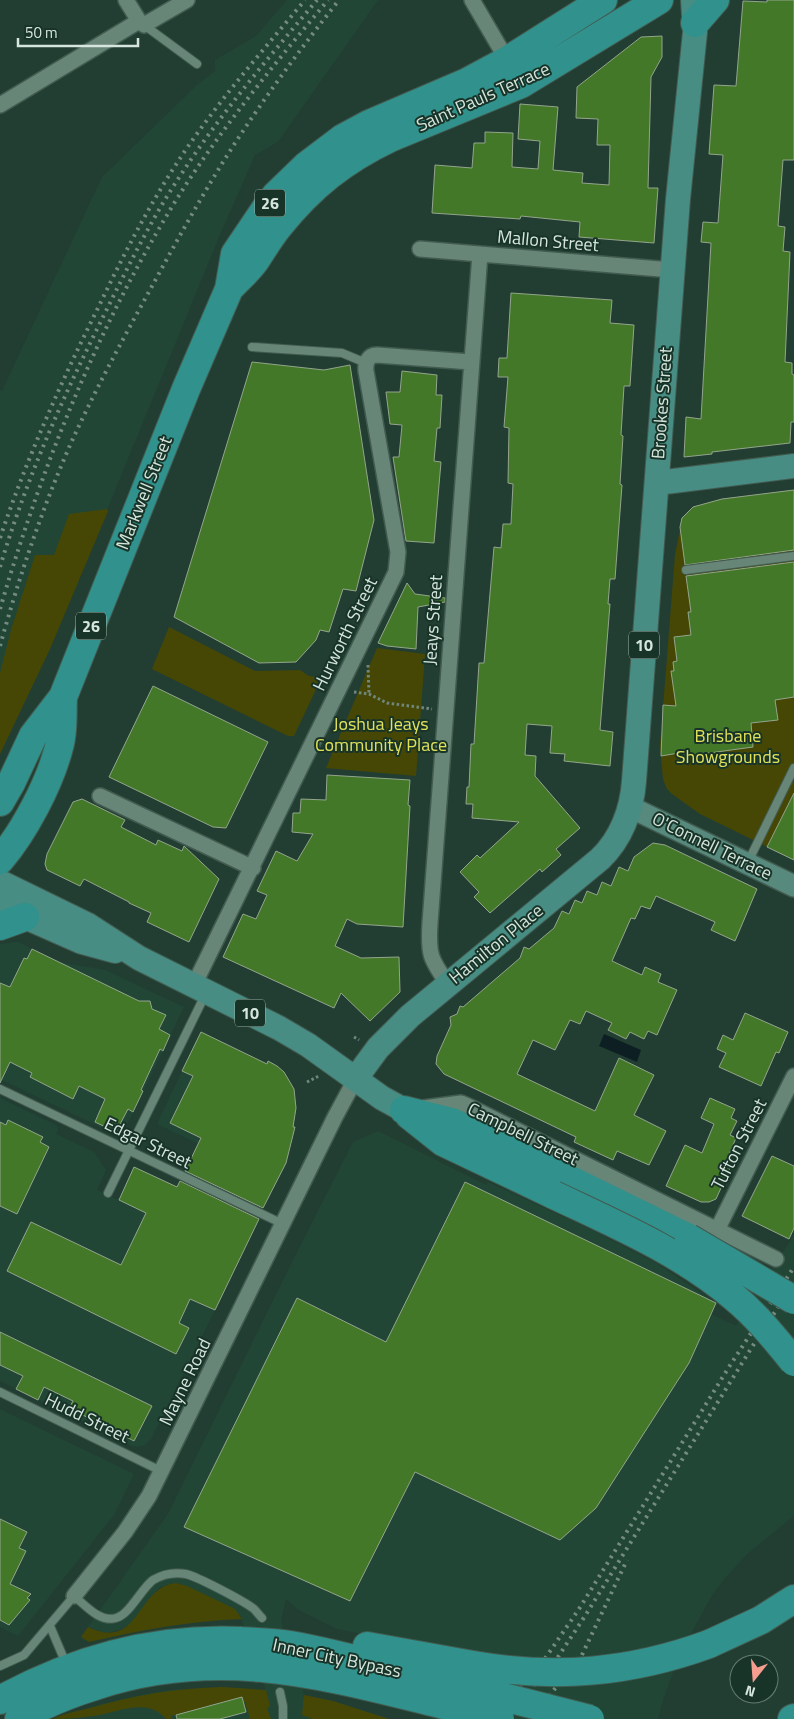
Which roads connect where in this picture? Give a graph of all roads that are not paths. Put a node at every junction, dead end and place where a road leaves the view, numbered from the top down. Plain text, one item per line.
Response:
1 (126, 0) edge
2 (187, 0) edge
3 (472, 0) edge
4 (603, 0) edge
5 (659, 0) edge
6 (715, 0) edge
7 (694, 12) edge
8 (142, 23) junction
9 (508, 60) junction
10 (197, 64) dead end
11 (521, 84) junction
12 (0, 105) edge
13 (349, 147) junction
14 (420, 250) dead end
15 (480, 254) junction
16 (672, 270) junction
17 (252, 347) dead end
18 (472, 362) junction
19 (366, 363) junction
20 (794, 466) edge
21 (656, 483) junction
22 (794, 556) edge
23 (686, 570) dead end
24 (64, 697) junction
25 (794, 768) edge
26 (100, 796) dead end
27 (0, 802) edge
28 (630, 806) junction
29 (0, 860) edge
30 (747, 864) junction
31 (253, 868) junction
32 (0, 882) edge
33 (794, 886) edge
34 (0, 906) edge
35 (25, 917) junction
36 (0, 926) edge
37 (139, 958) junction
38 (448, 984) junction
39 (201, 988) junction
40 (794, 1076) edge
41 (356, 1078) junction
42 (0, 1089) edge
43 (404, 1110) junction
44 (128, 1151) junction
45 (559, 1186) junction
46 (108, 1193) dead end
47 (282, 1224) junction
48 (717, 1230) junction
49 (776, 1259) dead end
50 (794, 1300) edge
51 (794, 1362) edge
52 (0, 1392) edge
53 (162, 1472) junction
54 (74, 1596) junction
55 (794, 1599) edge
56 (262, 1618) dead end
57 (50, 1626) junction
58 (0, 1666) edge
59 (68, 1667) junction
60 (358, 1684) junction
61 (459, 1686) junction
62 (280, 1692) dead end
63 (0, 1700) edge
64 (19, 1719) edge
65 (283, 1719) edge
66 (420, 1719) edge
67 (500, 1719) edge
68 (590, 1719) edge

1 - 8 street
2 - 8 street
3 - 9 street
4 - 9 highway, Saint Pauls Terrace / 26
5 - 11 highway, Saint Pauls Terrace / 26
6 - 7 highway
7 - 16 main road, Brookes Street
8 - 10 lane
8 - 12 street
9 - 11 street
9 - 13 highway, Saint Pauls Terrace / 26
11 - 13 highway, Saint Pauls Terrace / 26
13 - 24 highway, Markwell Street / 26
14 - 15 street, Mallon Street
15 - 16 street, Mallon Street
15 - 18 street, Jeays Street
16 - 21 main road, Brookes Street
17 - 19 lane
18 - 19 street
18 - 38 street, Jeays Street
19 - 31 street, Hurworth Street
20 - 21 main road
21 - 28 main road, Brookes Street / 10
22 - 23 lane
24 - 27 highway, Markwell Street / 26
24 - 29 highway, Markwell Street / 26
25 - 30 lane
26 - 31 street
28 - 30 main road, O'Connell Terrace
28 - 38 main road, Hamilton Place / 10
30 - 33 main road, O'Connell Terrace
31 - 39 street, Hurworth Street
32 - 37 main road, 10
34 - 35 main road, 10
35 - 36 highway
35 - 37 main road, 10
37 - 39 main road, 10
38 - 41 main road, Hamilton Place / 10
39 - 41 main road, 10
39 - 44 lane
40 - 48 street, Tufton Street
41 - 43 main road
41 - 47 street, Mayne Road
42 - 44 lane, Edgar Street
43 - 45 highway
43 - 48 street, Campbell Street
44 - 46 lane
44 - 47 lane, Edgar Street
45 - 50 highway, bridge
45 - 51 highway, bridge
47 - 53 street, Mayne Road
48 - 49 street, Campbell Street
52 - 53 lane, Hudd Street
53 - 54 street, Mayne Road
54 - 56 lane
54 - 57 lane, Mayne Road
55 - 61 highway, bridge
57 - 58 lane, Mayne Road
57 - 59 lane
59 - 61 highway, Inner City Bypass
59 - 63 highway, Inner City Bypass
60 - 61 highway, Inner City Bypass
60 - 64 highway, Inner City Bypass
60 - 66 highway
61 - 67 highway, Inner City Bypass, bridge
61 - 68 highway, Inner City Bypass, bridge
62 - 65 lane

